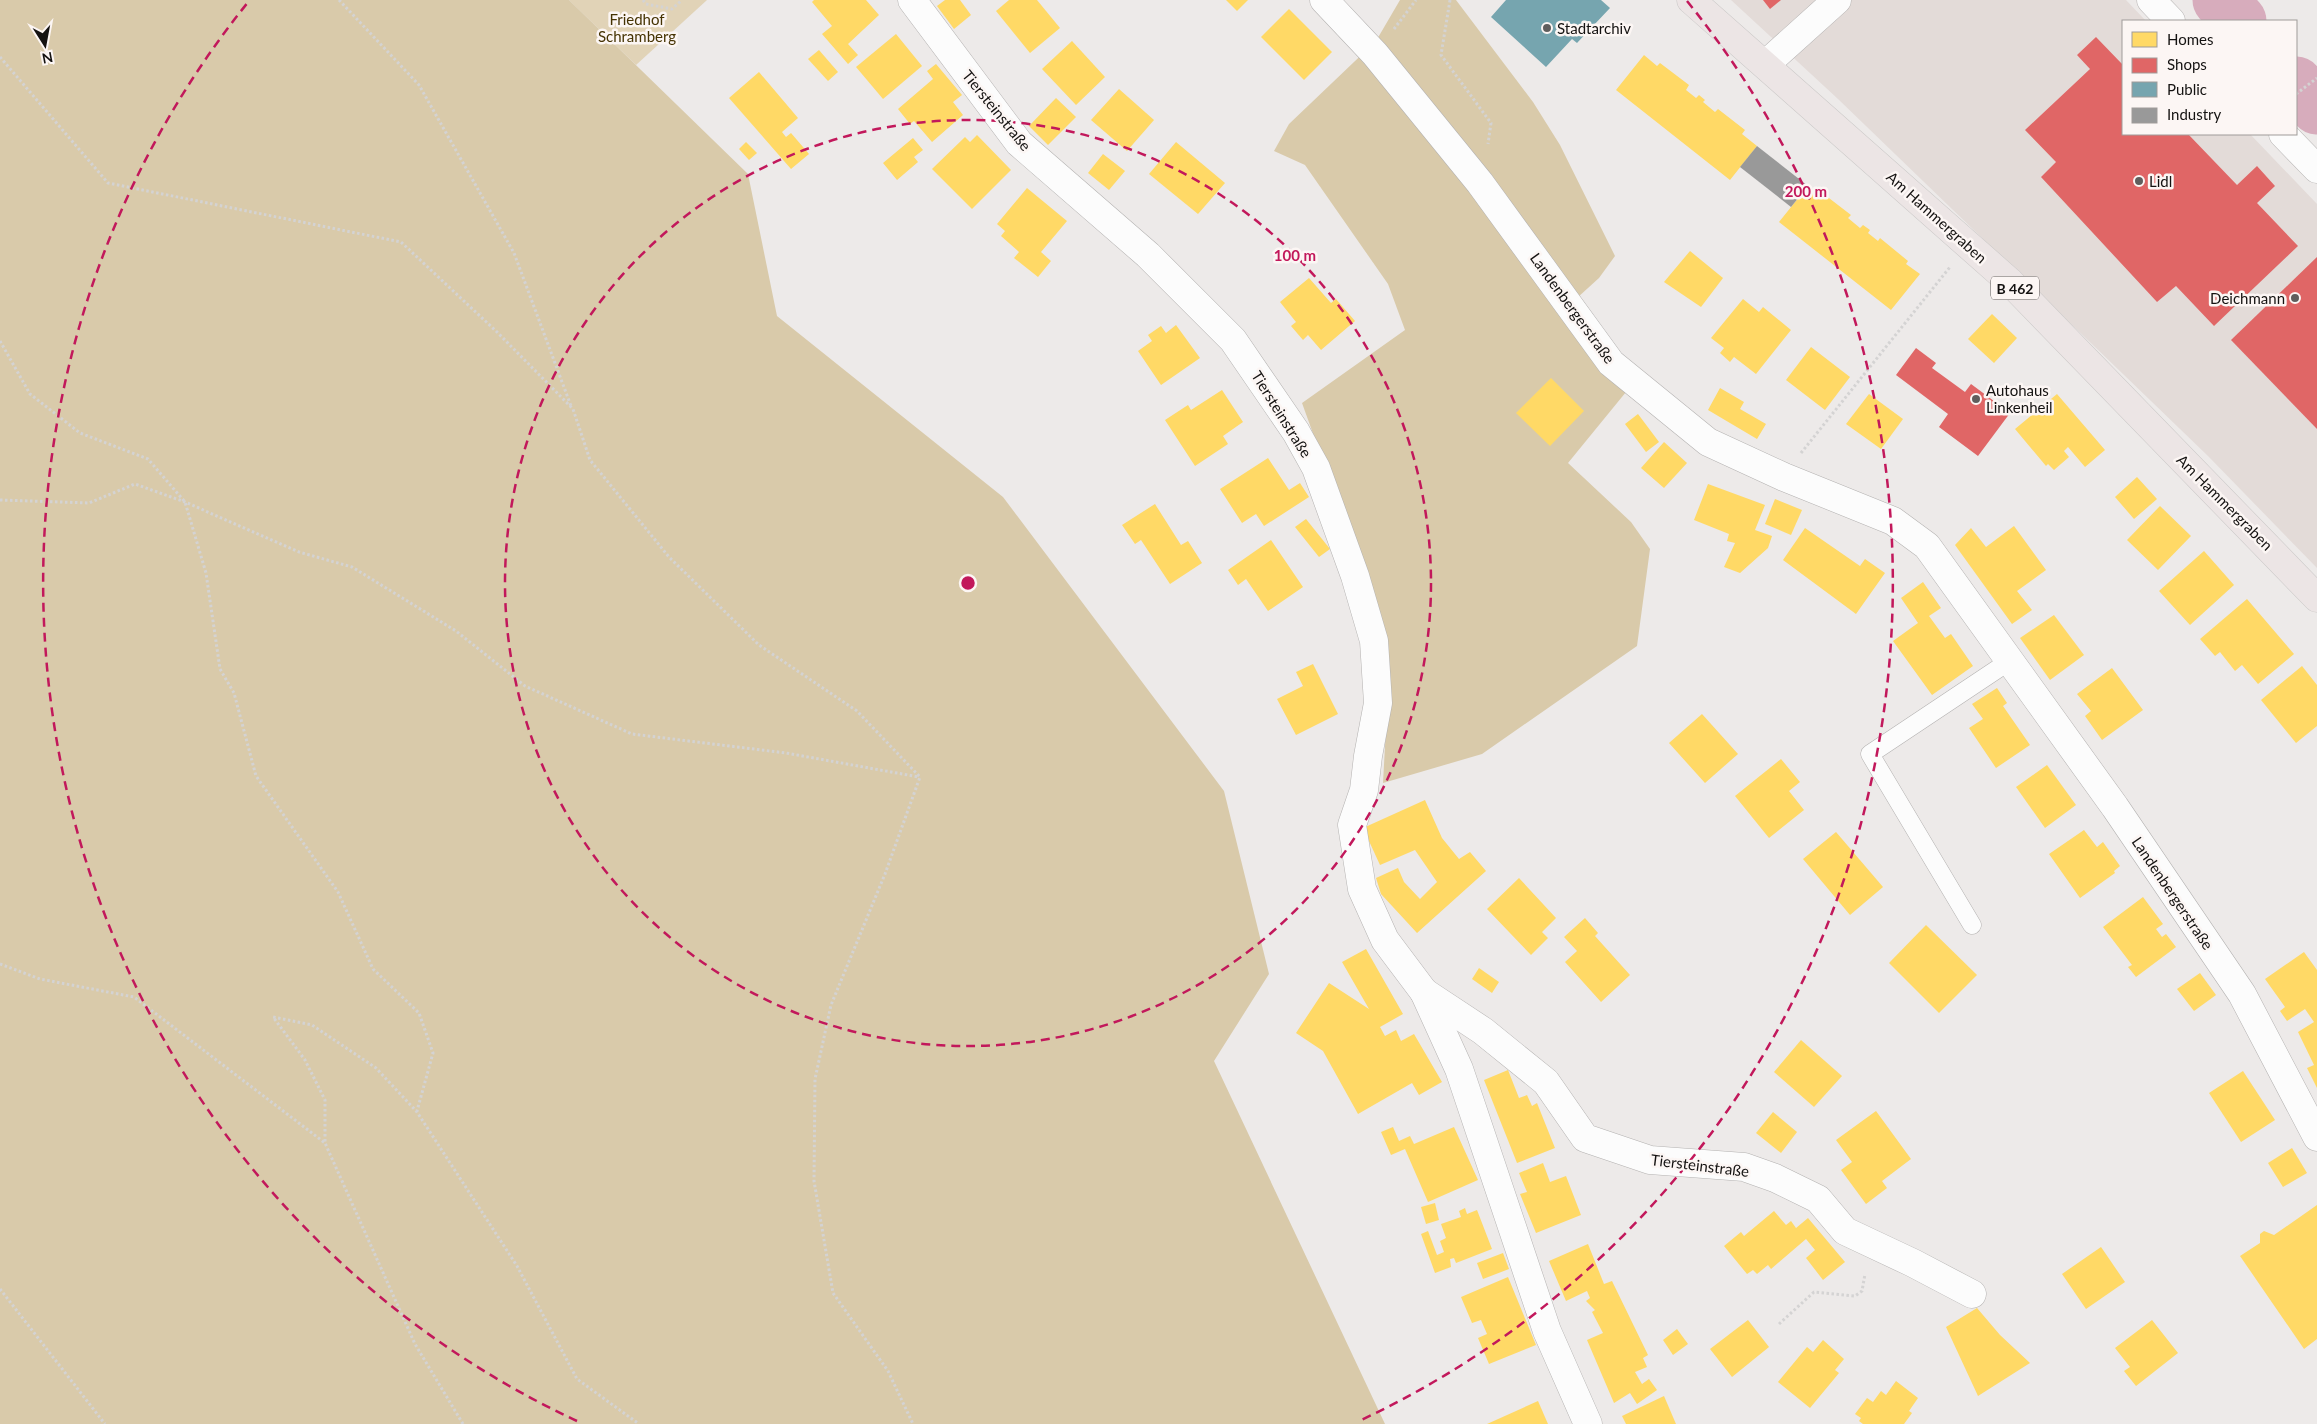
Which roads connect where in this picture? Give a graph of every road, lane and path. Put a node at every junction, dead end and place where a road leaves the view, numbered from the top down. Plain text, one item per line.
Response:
1 (339, 0) edge
2 (643, 0) edge
3 (682, 0) edge
4 (912, 0) edge
5 (1324, 0) edge
6 (1416, 0) edge
7 (1450, 0) edge
8 (1691, 0) edge
9 (1838, 0) edge
10 (2151, 0) edge
11 (2169, 20) edge
12 (1375, 54) junction
13 (0, 57) edge
14 (1766, 64) junction
15 (2317, 78) edge
16 (2297, 93) edge
17 (1491, 123) dead end
18 (2285, 135) edge
19 (2317, 169) edge
20 (1968, 245) junction
21 (0, 341) edge
22 (572, 409) junction
23 (1784, 477) junction
24 (0, 500) edge
25 (185, 502) junction
26 (2317, 598) edge
27 (2008, 662) junction
28 (920, 777) junction
29 (1972, 925) dead end
30 (0, 964) edge
31 (1424, 992) junction
32 (417, 1112) junction
33 (2317, 1137) edge
34 (325, 1143) junction
35 (1845, 1231) junction
36 (0, 1289) edge
37 (1972, 1294) dead end
38 (1780, 1324) dead end
39 (105, 1424) edge
40 (463, 1424) edge
41 (639, 1424) edge
42 (913, 1424) edge
43 (1588, 1424) edge

1 - 22 path
2 - 3 path
4 - 31 street, Tiersteinstraße
5 - 12 street, Landenbergerstraße
6 - 12 path
7 - 17 path
8 - 14 main road, Am Hammergraben / B 462
9 - 14 street
10 - 11 street
12 - 23 street, Landenbergerstraße
13 - 22 path
14 - 20 main road, Am Hammergraben / B 462
15 - 16 path
18 - 19 street
20 - 23 path
20 - 26 main road, Am Hammergraben / B 462
21 - 25 path
22 - 28 path
23 - 27 street, Landenbergerstraße
24 - 25 path
25 - 28 path
25 - 32 path
27 - 29 lane
27 - 33 street, Landenbergerstraße
28 - 42 path
30 - 34 path
31 - 35 street, Tiersteinstraße
31 - 43 street, Tiersteinstraße
32 - 34 path
32 - 41 path
34 - 40 path
35 - 37 street, Tiersteinstraße
35 - 38 path
36 - 39 path

